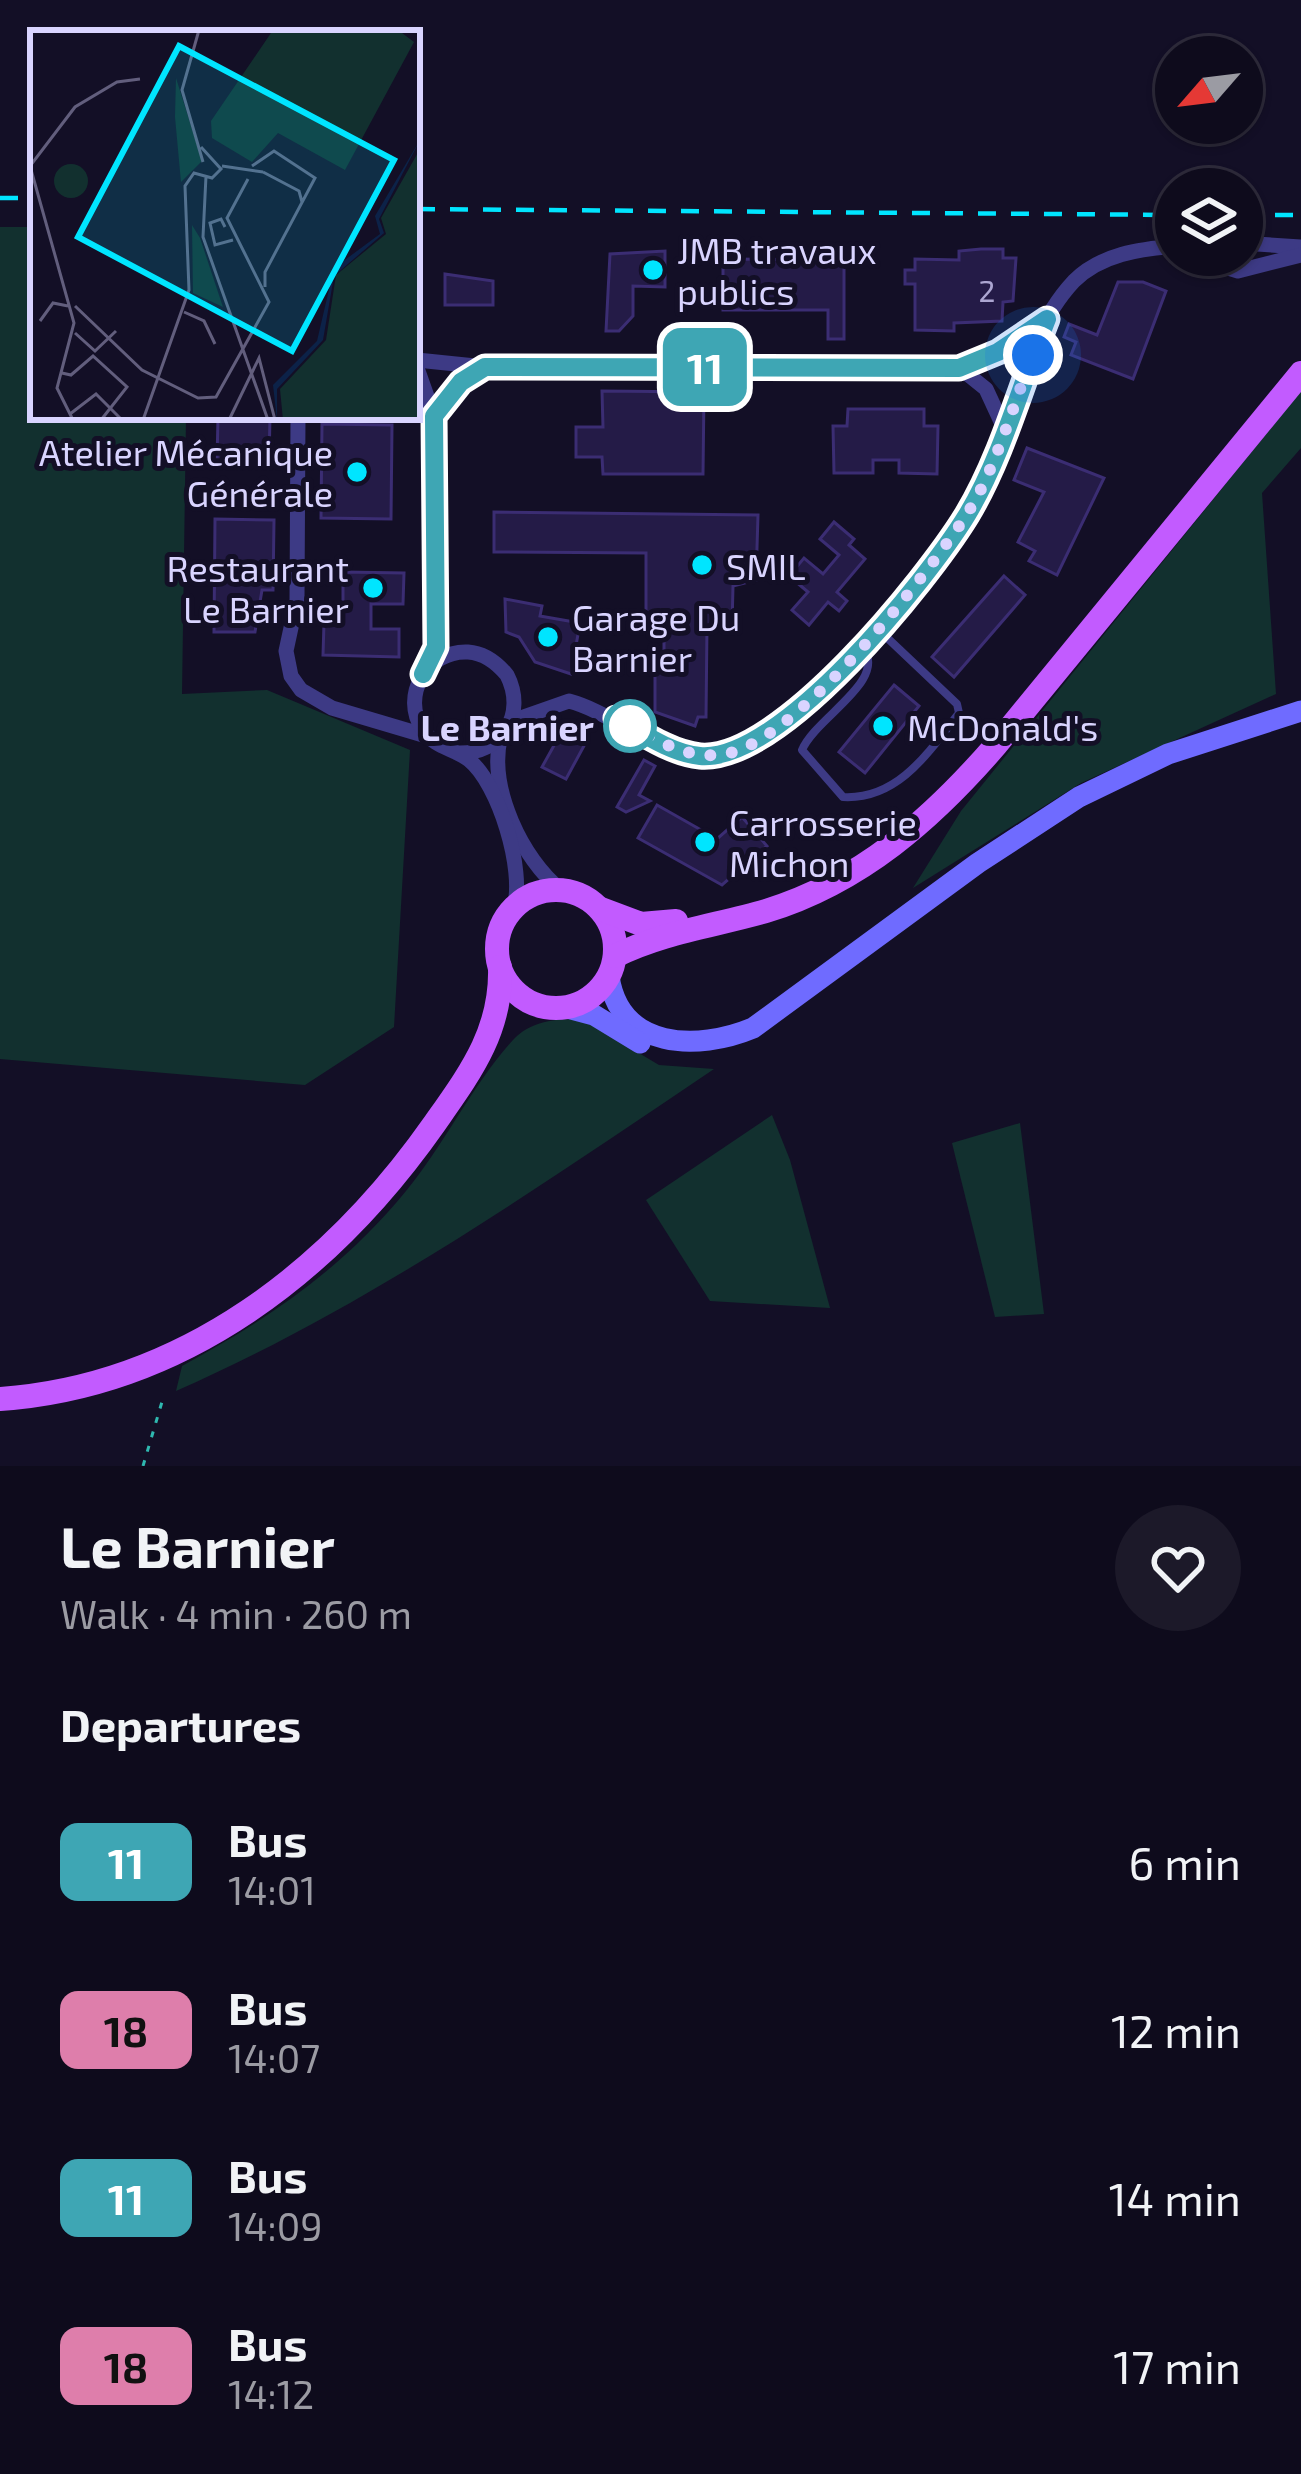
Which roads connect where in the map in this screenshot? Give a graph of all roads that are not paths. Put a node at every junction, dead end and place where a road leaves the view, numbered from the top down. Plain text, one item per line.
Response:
1 (1263, 246) edge
2 (1301, 251) edge
3 (1155, 253) edge
4 (1263, 263) edge
5 (1047, 319) junction
6 (420, 364) edge
7 (485, 367) junction
8 (959, 368) junction
9 (420, 373) edge
10 (1301, 373) edge
11 (434, 416) junction
12 (298, 420) edge
13 (1004, 428) junction
14 (878, 630) junction
15 (862, 646) junction
16 (433, 663) junction
17 (417, 686) junction
18 (1301, 711) edge
19 (380, 719) junction
20 (512, 721) junction
21 (429, 739) junction
22 (500, 739) junction
23 (457, 752) junction
24 (561, 890) junction
25 (802, 896) junction
26 (514, 907) junction
27 (598, 907) junction
28 (904, 920) junction
29 (612, 966) junction
30 (500, 967) junction
31 (557, 1007) junction
32 (477, 1062) junction
33 (0, 1399) edge

1 - 2 street
2 - 4 street
3 - 5 street
5 - 8 street
5 - 13 street
6 - 7 street
7 - 8 street
7 - 11 street
8 - 13 street
9 - 11 street
10 - 25 main road
11 - 16 street
12 - 19 street
13 - 14 street
14 - 15 street
14 - 15 lane
15 - 20 street
16 - 17 street
16 - 20 street
17 - 19 street
17 - 21 street
18 - 28 main road
19 - 21 street
20 - 22 street
21 - 23 street
22 - 23 street
22 - 24 street
23 - 26 street
24 - 26 main road
24 - 27 main road
25 - 27 main road
25 - 29 main road
26 - 30 main road
27 - 29 main road
28 - 29 main road
28 - 31 main road
29 - 31 main road
30 - 31 main road
30 - 32 main road
31 - 32 main road
32 - 33 main road

